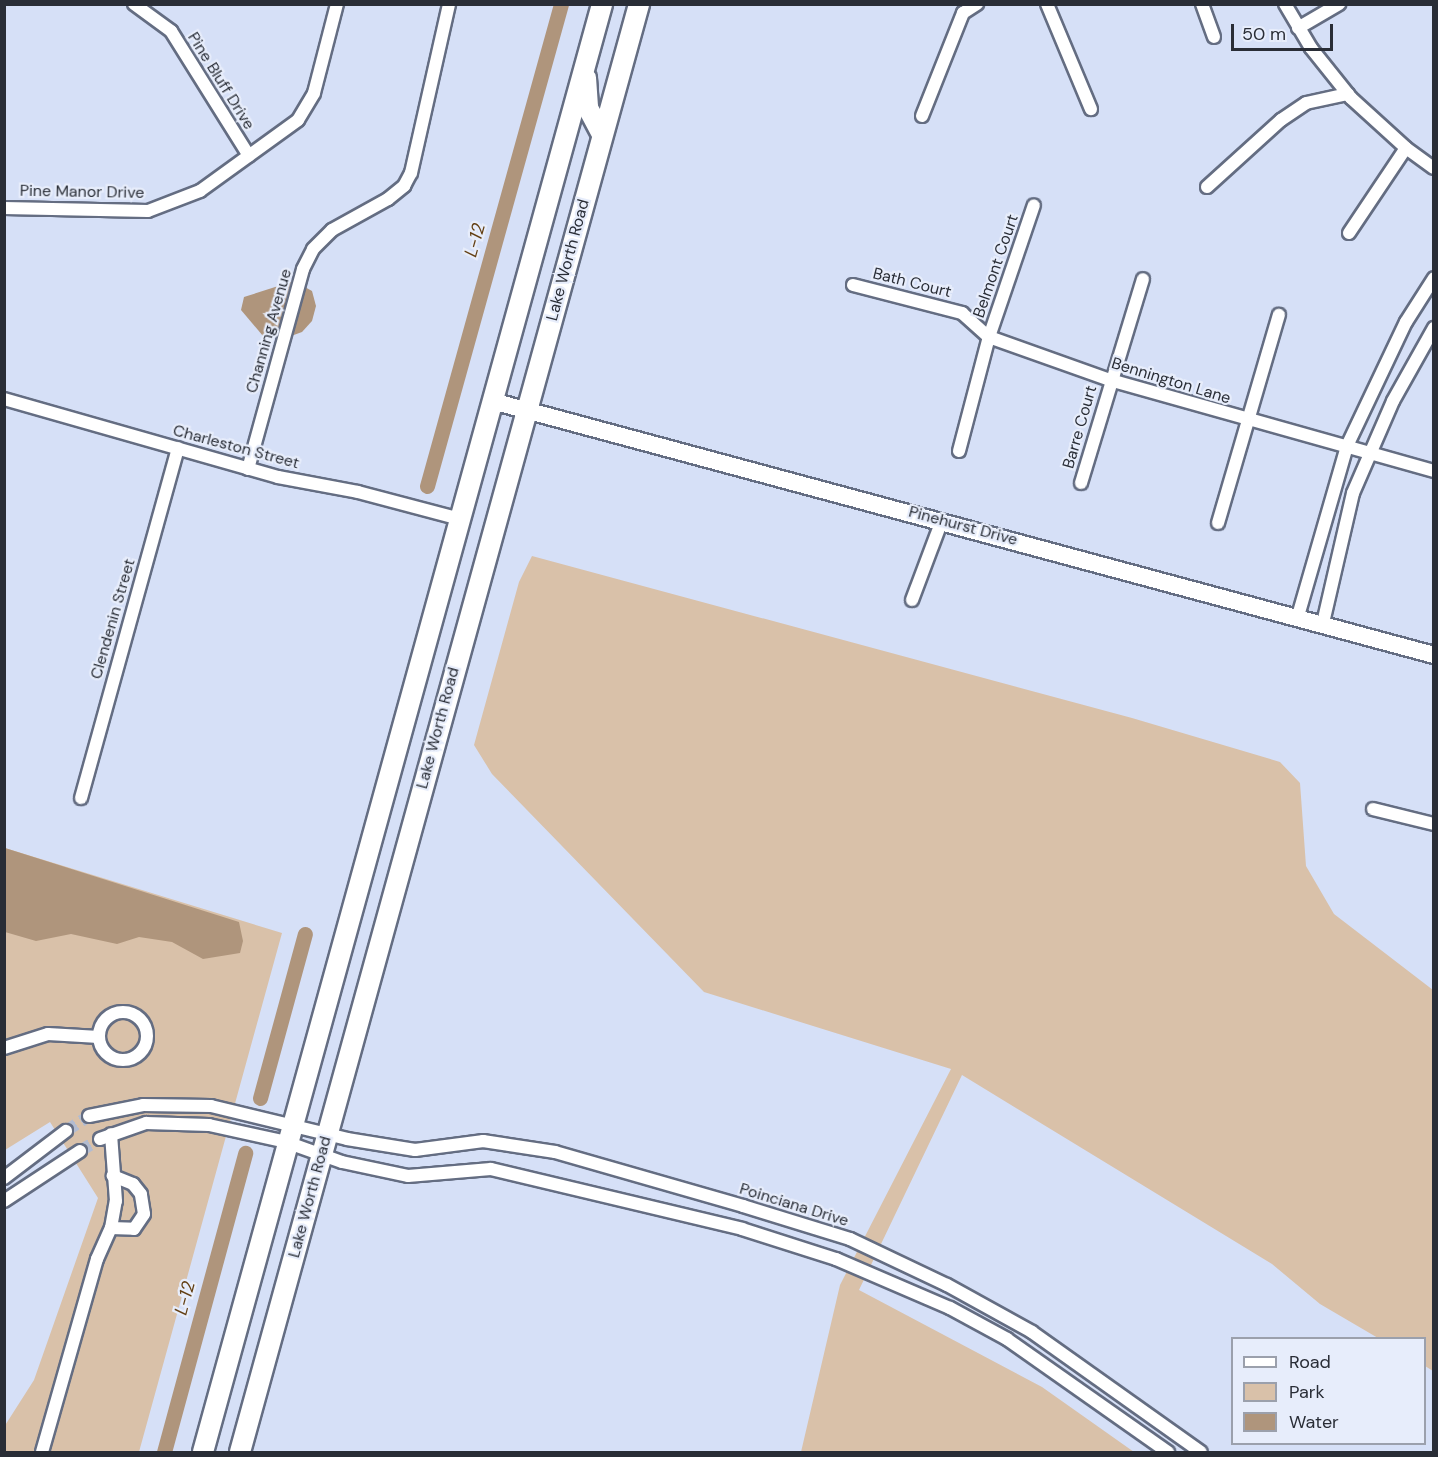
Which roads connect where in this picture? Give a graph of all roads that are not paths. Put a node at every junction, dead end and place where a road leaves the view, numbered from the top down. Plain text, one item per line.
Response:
1 (134, 4) edge
2 (337, 4) edge
3 (449, 4) edge
4 (602, 4) edge
5 (639, 4) edge
6 (977, 4) edge
7 (1047, 4) edge
8 (1202, 4) edge
9 (1285, 4) edge
10 (1339, 4) edge
11 (1299, 28) junction
12 (1214, 37) dead end
13 (585, 64) junction
14 (1348, 94) junction
15 (1091, 108) dead end
16 (922, 116) dead end
17 (602, 134) junction
18 (1406, 148) junction
19 (249, 156) junction
20 (1434, 168) edge
21 (1207, 187) dead end
22 (1034, 205) dead end
23 (4, 208) edge
24 (1349, 233) dead end
25 (1434, 278) edge
26 (1143, 279) dead end
27 (853, 285) dead end
28 (1279, 315) dead end
29 (1434, 328) edge
30 (989, 338) junction
31 (1110, 380) junction
32 (4, 399) edge
33 (492, 401) junction
34 (526, 410) junction
35 (1245, 421) junction
36 (1347, 447) junction
37 (178, 448) junction
38 (1371, 450) junction
39 (959, 451) dead end
40 (248, 469) junction
41 (1434, 471) edge
42 (1081, 483) dead end
43 (460, 519) junction
44 (942, 520) junction
45 (1218, 523) dead end
46 (912, 600) dead end
47 (1298, 616) junction
48 (1323, 623) junction
49 (1434, 655) edge
50 (81, 798) dead end
51 (1373, 809) dead end
52 (1434, 824) edge
53 (99, 1037) junction
54 (4, 1048) edge
55 (167, 1104) junction
56 (89, 1116) tunnel mouth
57 (169, 1122) junction
58 (66, 1131) tunnel mouth
59 (289, 1133) junction
60 (327, 1134) junction
61 (80, 1151) tunnel mouth
62 (321, 1155) junction
63 (113, 1176) junction
64 (4, 1178) edge
65 (4, 1201) edge
66 (111, 1228) junction
67 (42, 1452) edge
68 (203, 1452) edge
69 (240, 1452) edge
70 (1168, 1452) edge
71 (1201, 1452) edge

1 - 19 street, Pine Bluff Drive
2 - 19 street, Pine Manor Drive
3 - 40 street, Channing Avenue
4 - 13 main road, Lake Worth Road
5 - 17 main road, Lake Worth Road
6 - 16 street
7 - 15 street
8 - 12 street
9 - 11 street
10 - 11 street
11 - 14 street
13 - 17 main road
13 - 33 main road, Lake Worth Road
14 - 18 street
14 - 21 street
17 - 34 main road, Lake Worth Road
18 - 20 street
18 - 24 street
19 - 23 street, Pine Manor Drive
22 - 30 street, Belmont Court
25 - 36 street
26 - 31 street, Barre Court
27 - 30 street, Bath Court
28 - 35 street
29 - 38 street
30 - 31 street, Bennington Lane
30 - 39 street, Belmont Court
31 - 35 street, Bennington Lane
31 - 42 street, Barre Court
32 - 37 street, Charleston Street
33 - 34 street, Pinehurst Drive
33 - 43 main road, Lake Worth Road
34 - 44 street, Pinehurst Drive
34 - 60 main road, Lake Worth Road
35 - 36 street, Bennington Lane
35 - 45 street
36 - 38 street, Bennington Lane
36 - 47 street
37 - 40 street, Charleston Street
37 - 50 street, Clendenin Street
38 - 41 street, Bennington Lane
38 - 48 street
40 - 43 street, Charleston Street
43 - 59 main road, Lake Worth Road
44 - 46 street
44 - 47 street, Pinehurst Drive
47 - 48 street, Pinehurst Drive
48 - 49 street, Pinehurst Drive
51 - 52 street
53 - 53 street
53 - 54 street
55 - 56 street
55 - 57 street
55 - 59 street
57 - 59 street
57 - 63 street
58 - 64 street
59 - 60 street, Poinciana Drive
59 - 62 street
59 - 68 main road, Lake Worth Road
60 - 62 main road, Lake Worth Road
60 - 71 street, Poinciana Drive
61 - 65 street
62 - 69 main road, Lake Worth Road
62 - 70 street
63 - 66 street
63 - 66 street
66 - 67 street

